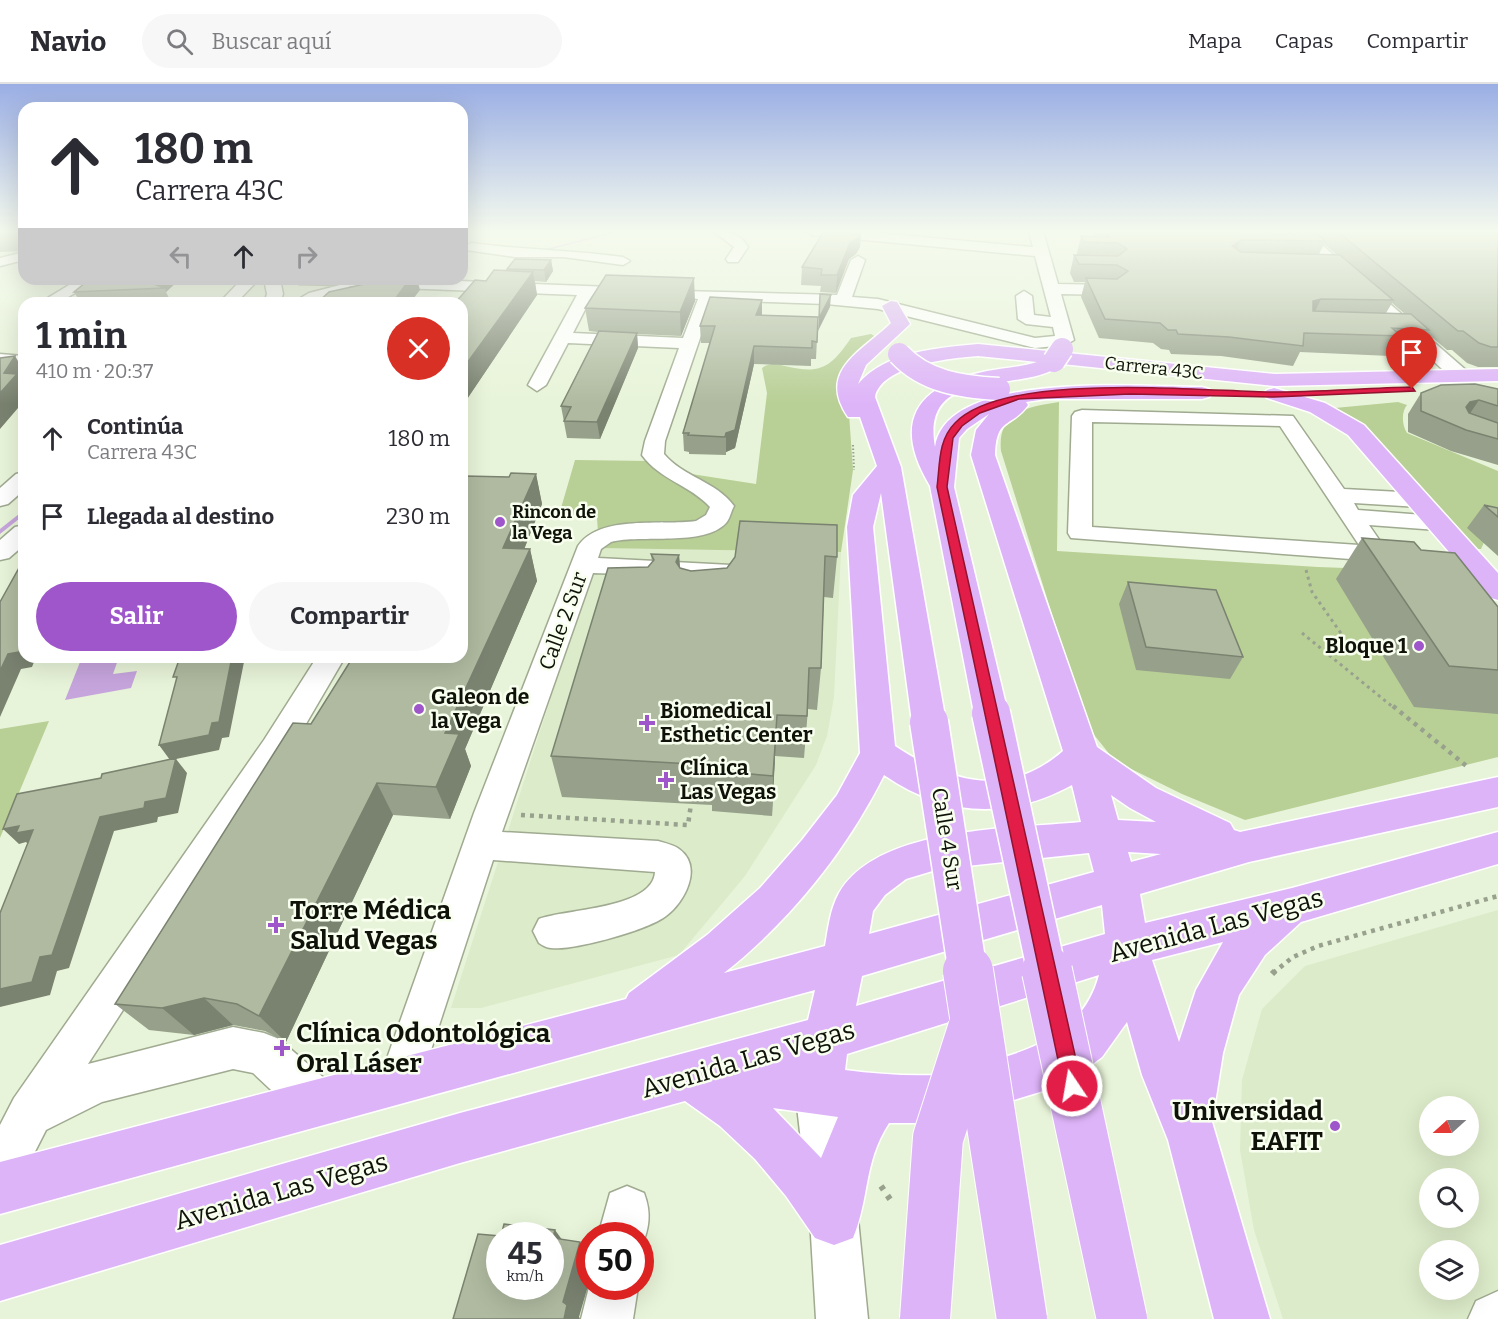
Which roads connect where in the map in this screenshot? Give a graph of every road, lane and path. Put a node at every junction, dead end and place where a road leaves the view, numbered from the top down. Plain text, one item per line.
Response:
1 (1051, 288) edge
2 (73, 289) edge
3 (321, 289) edge
4 (361, 289) edge
5 (477, 289) edge
6 (525, 289) edge
7 (848, 289) edge
8 (1070, 289) edge
9 (1360, 289) edge
10 (1112, 290) edge
11 (587, 291) junction
12 (707, 295) junction
13 (315, 296) joint
14 (1024, 296) dead end
15 (58, 297) edge
16 (457, 297) edge
17 (843, 301) junction
18 (891, 306) junction
19 (913, 311) junction
20 (561, 338) junction
21 (690, 343) junction
22 (1060, 343) junction
23 (0, 359) edge
24 (18, 360) edge
25 (887, 373) joint
26 (1460, 375) junction
27 (537, 384) dead end
28 (1495, 386) edge
29 (1292, 389) junction
30 (1046, 393) junction
31 (878, 433) junction
32 (889, 468) junction
33 (18, 484) edge
34 (942, 487) junction
35 (1337, 495) junction
36 (0, 500) edge
37 (1419, 500) junction
38 (1351, 516) junction
39 (1437, 523) junction
40 (18, 537) edge
41 (0, 553) edge
42 (1303, 563) dead end
43 (582, 585) junction
44 (1498, 591) edge
45 (1302, 633) dead end
46 (1345, 639) dead end
47 (327, 663) edge
48 (878, 753) junction
49 (1082, 755) junction
50 (1470, 769) dead end
51 (1498, 792) edge
52 (691, 804) dead end
53 (486, 829) junction
54 (1103, 836) junction
55 (1249, 846) junction
56 (1498, 848) edge
57 (1115, 882) junction
58 (1498, 897) edge
59 (1292, 906) junction
60 (552, 931) dead end
61 (1132, 946) junction
62 (842, 960) junction
63 (1266, 981) dead end
64 (631, 1018) junction
65 (976, 1021) junction
66 (826, 1038) junction
67 (688, 1075) junction
68 (78, 1077) junction
69 (402, 1078) junction
70 (818, 1089) junction
71 (877, 1099) junction
72 (317, 1102) junction
73 (1187, 1127) junction
74 (0, 1173) edge
75 (0, 1188) edge
76 (834, 1219) junction
77 (0, 1273) edge
78 (611, 1300) edge
79 (607, 1319) edge
80 (842, 1319) edge
81 (925, 1319) edge
82 (1022, 1319) edge
83 (1122, 1319) edge
84 (1242, 1319) edge

1 - 22 street
2 - 15 street
3 - 13 street
4 - 13 street
5 - 16 street
6 - 11 street
7 - 17 street
8 - 10 street
9 - 26 street
11 - 12 street
11 - 20 street
12 - 17 street
12 - 21 street, Calle 2 Sur
14 - 22 street
17 - 18 street
18 - 19 street
18 - 31 main road
19 - 22 street
19 - 29 main road, bridge
20 - 21 street
20 - 27 street
21 - 43 street, Calle 2 Sur
22 - 29 main road
22 - 34 main road
23 - 24 street
25 - 29 main road, Carrera 43C
25 - 31 main road, Calle 4 Sur
26 - 28 main road, Carrera 43C
26 - 29 main road, Carrera 43C
28 - 29 main road, Carrera 43C
29 - 30 main road, Carrera 43C
29 - 37 main road
30 - 34 main road, Carrera 43C
30 - 49 main road
31 - 32 main road, Calle 4 Sur
32 - 48 main road
32 - 65 main road, Calle 4 Sur, bridge
33 - 36 street
34 - 83 main road, bridge
35 - 37 street
35 - 38 street
35 - 38 street
37 - 39 main road
38 - 39 street
39 - 44 main road
40 - 41 street
42 - 46 path
43 - 43 street
43 - 53 street, Calle 2 Sur
45 - 50 path
47 - 68 street
48 - 49 main road
48 - 64 main road
49 - 54 main road
49 - 55 main road
51 - 55 main road
52 - 53 path
53 - 60 street
53 - 69 street, Calle 2 Sur
54 - 55 main road
54 - 57 main road
54 - 62 main road
55 - 57 main road
56 - 59 main road, Avenida Las Vegas
57 - 61 main road
57 - 62 main road
58 - 63 path
59 - 61 main road, Avenida Las Vegas
59 - 73 main road
61 - 66 main road, Avenida Las Vegas
61 - 71 main road
61 - 73 main road
62 - 64 main road
62 - 66 main road
64 - 69 main road
65 - 81 main road, bridge
65 - 82 main road, Calle 4 Sur, bridge
66 - 67 main road, Avenida Las Vegas
66 - 70 main road
67 - 70 main road
67 - 76 main road
67 - 77 main road, Avenida Las Vegas
68 - 72 street
68 - 74 street
69 - 72 main road
70 - 71 main road
70 - 76 street
71 - 76 main road
72 - 75 main road
73 - 84 main road
76 - 80 street
78 - 79 street

